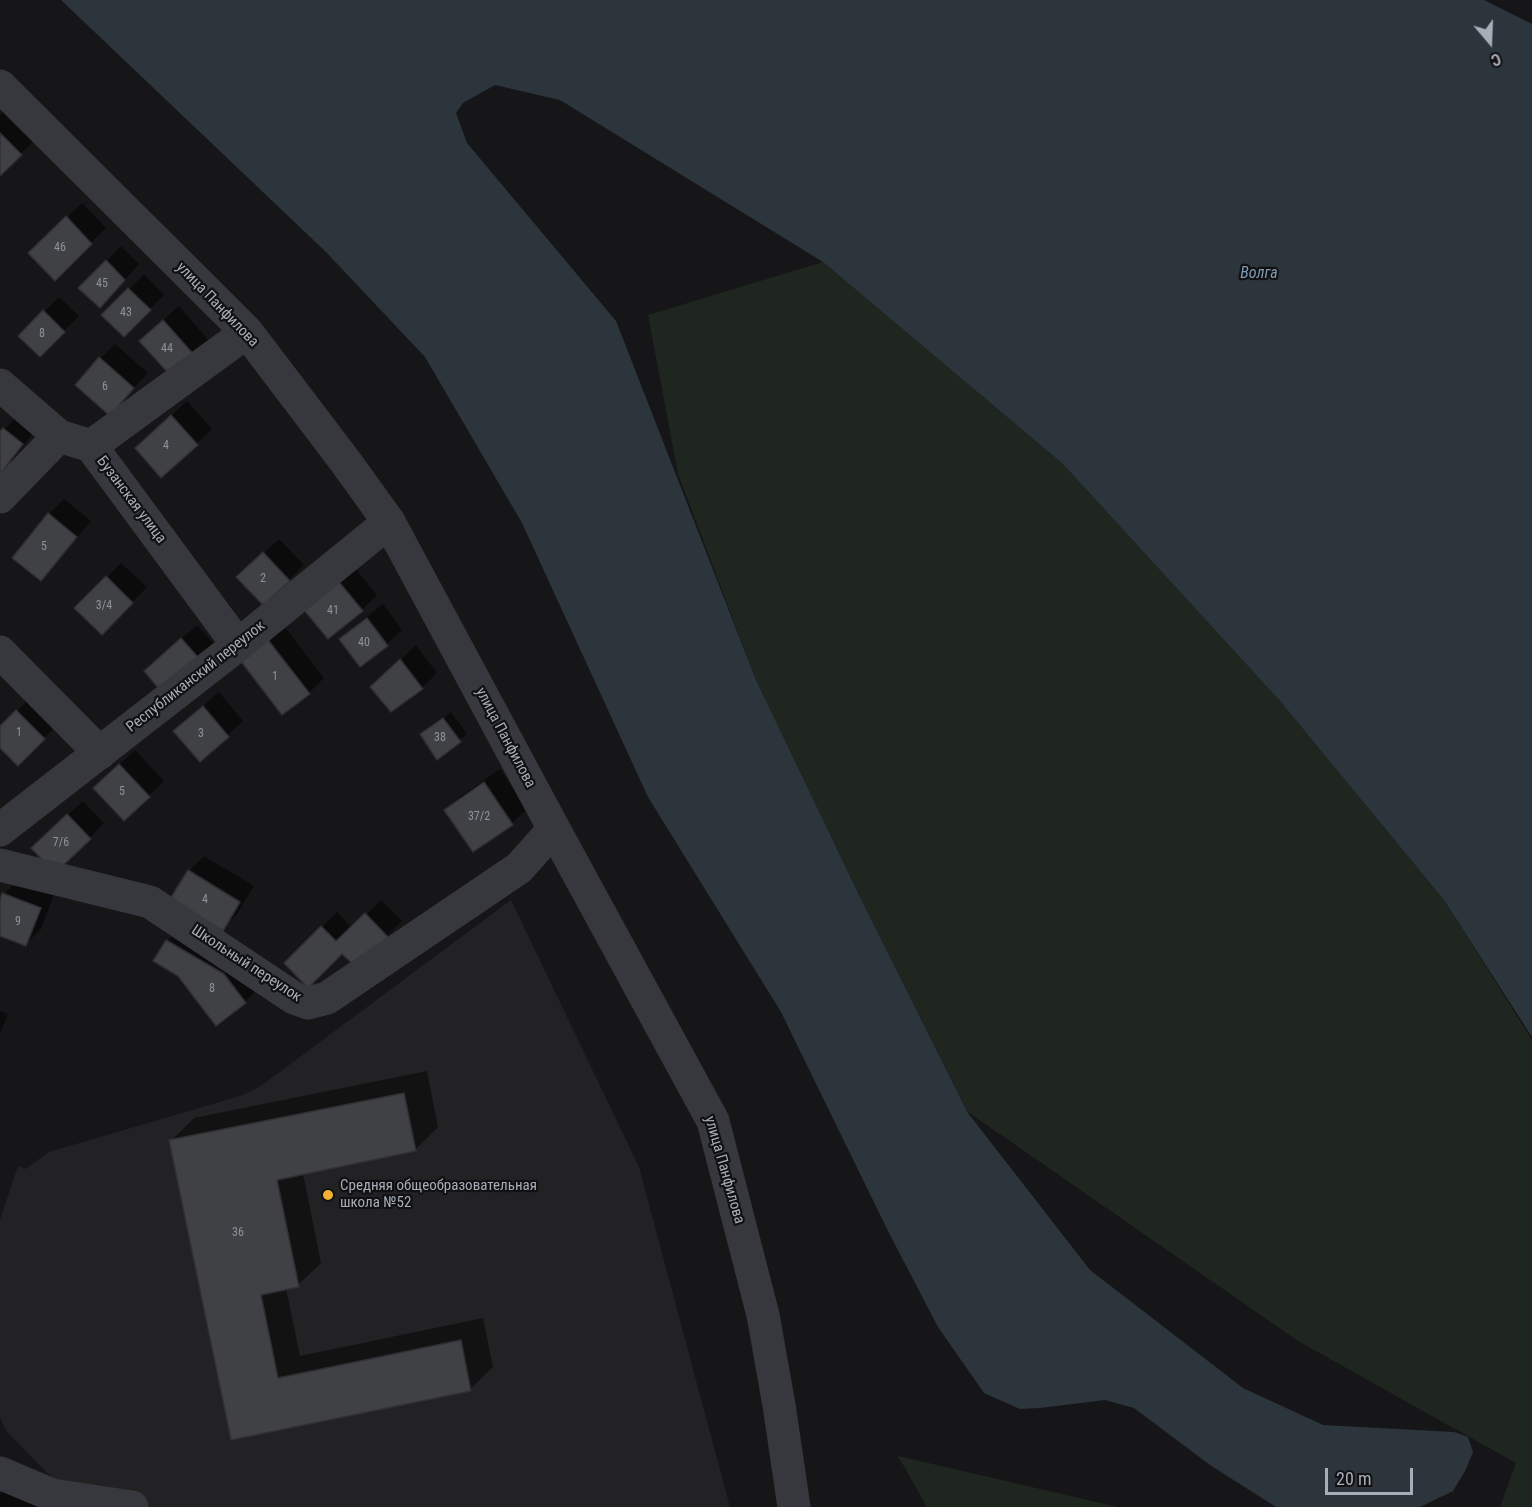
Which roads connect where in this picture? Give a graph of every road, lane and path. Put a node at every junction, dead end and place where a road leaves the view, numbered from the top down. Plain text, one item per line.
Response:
1 (0, 86) edge
2 (247, 332) junction
3 (0, 385) edge
4 (59, 436) junction
5 (91, 446) junction
6 (0, 497) edge
7 (389, 522) junction
8 (238, 645) junction
9 (0, 652) edge
10 (100, 753) junction
11 (0, 830) edge
12 (554, 830) junction
13 (0, 865) edge
14 (0, 1473) edge
15 (51, 1501) edge
16 (132, 1507) edge
17 (794, 1507) edge

1 - 2 street, улица Панфилова
2 - 5 street
2 - 7 street, улица Панфилова
3 - 4 street, Бузанская улица
4 - 5 street, Бузанская улица
4 - 6 street
5 - 8 street, Бузанская улица
7 - 8 street, Республиканский переулок
7 - 12 street, улица Панфилова
8 - 10 street, Республиканский переулок
9 - 10 street
10 - 11 street, Республиканский переулок
12 - 13 street, Школьный переулок
12 - 17 street, улица Панфилова
14 - 15 street
15 - 16 street

